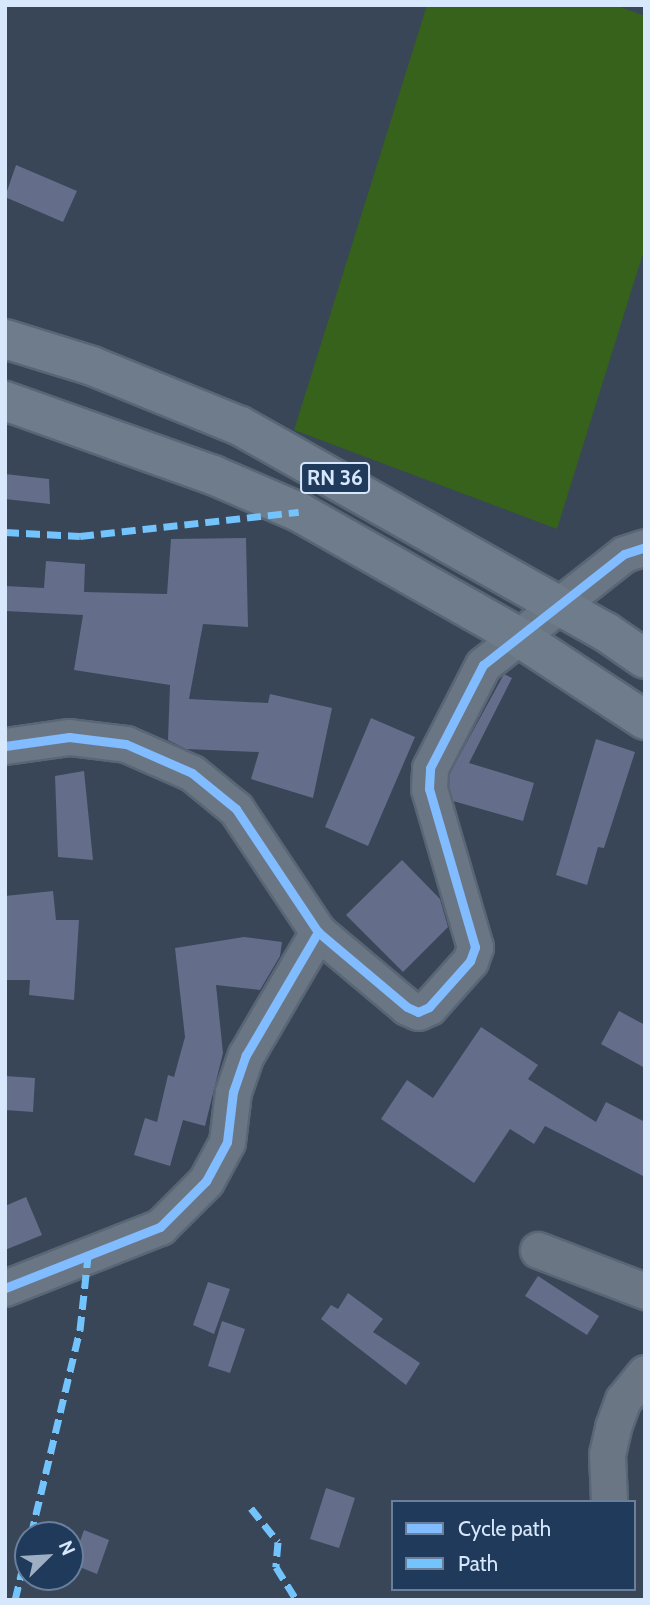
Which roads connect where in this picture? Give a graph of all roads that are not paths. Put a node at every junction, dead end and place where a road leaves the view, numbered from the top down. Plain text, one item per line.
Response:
1 (5, 339) edge
2 (5, 401) edge
3 (645, 547) edge
4 (558, 605) junction
5 (517, 636) junction
6 (645, 659) edge
7 (645, 720) edge
8 (5, 746) edge
9 (318, 932) junction
10 (538, 1250) dead end
11 (5, 1288) edge
12 (645, 1291) edge
13 (645, 1373) edge
14 (609, 1500) edge

1 - 4 main road, RN 36
2 - 5 main road, RN 36
3 - 4 street
4 - 5 street
4 - 6 main road, RN 36
5 - 7 main road, RN 36
5 - 9 street
8 - 9 street
9 - 11 street
10 - 12 street
13 - 14 street

